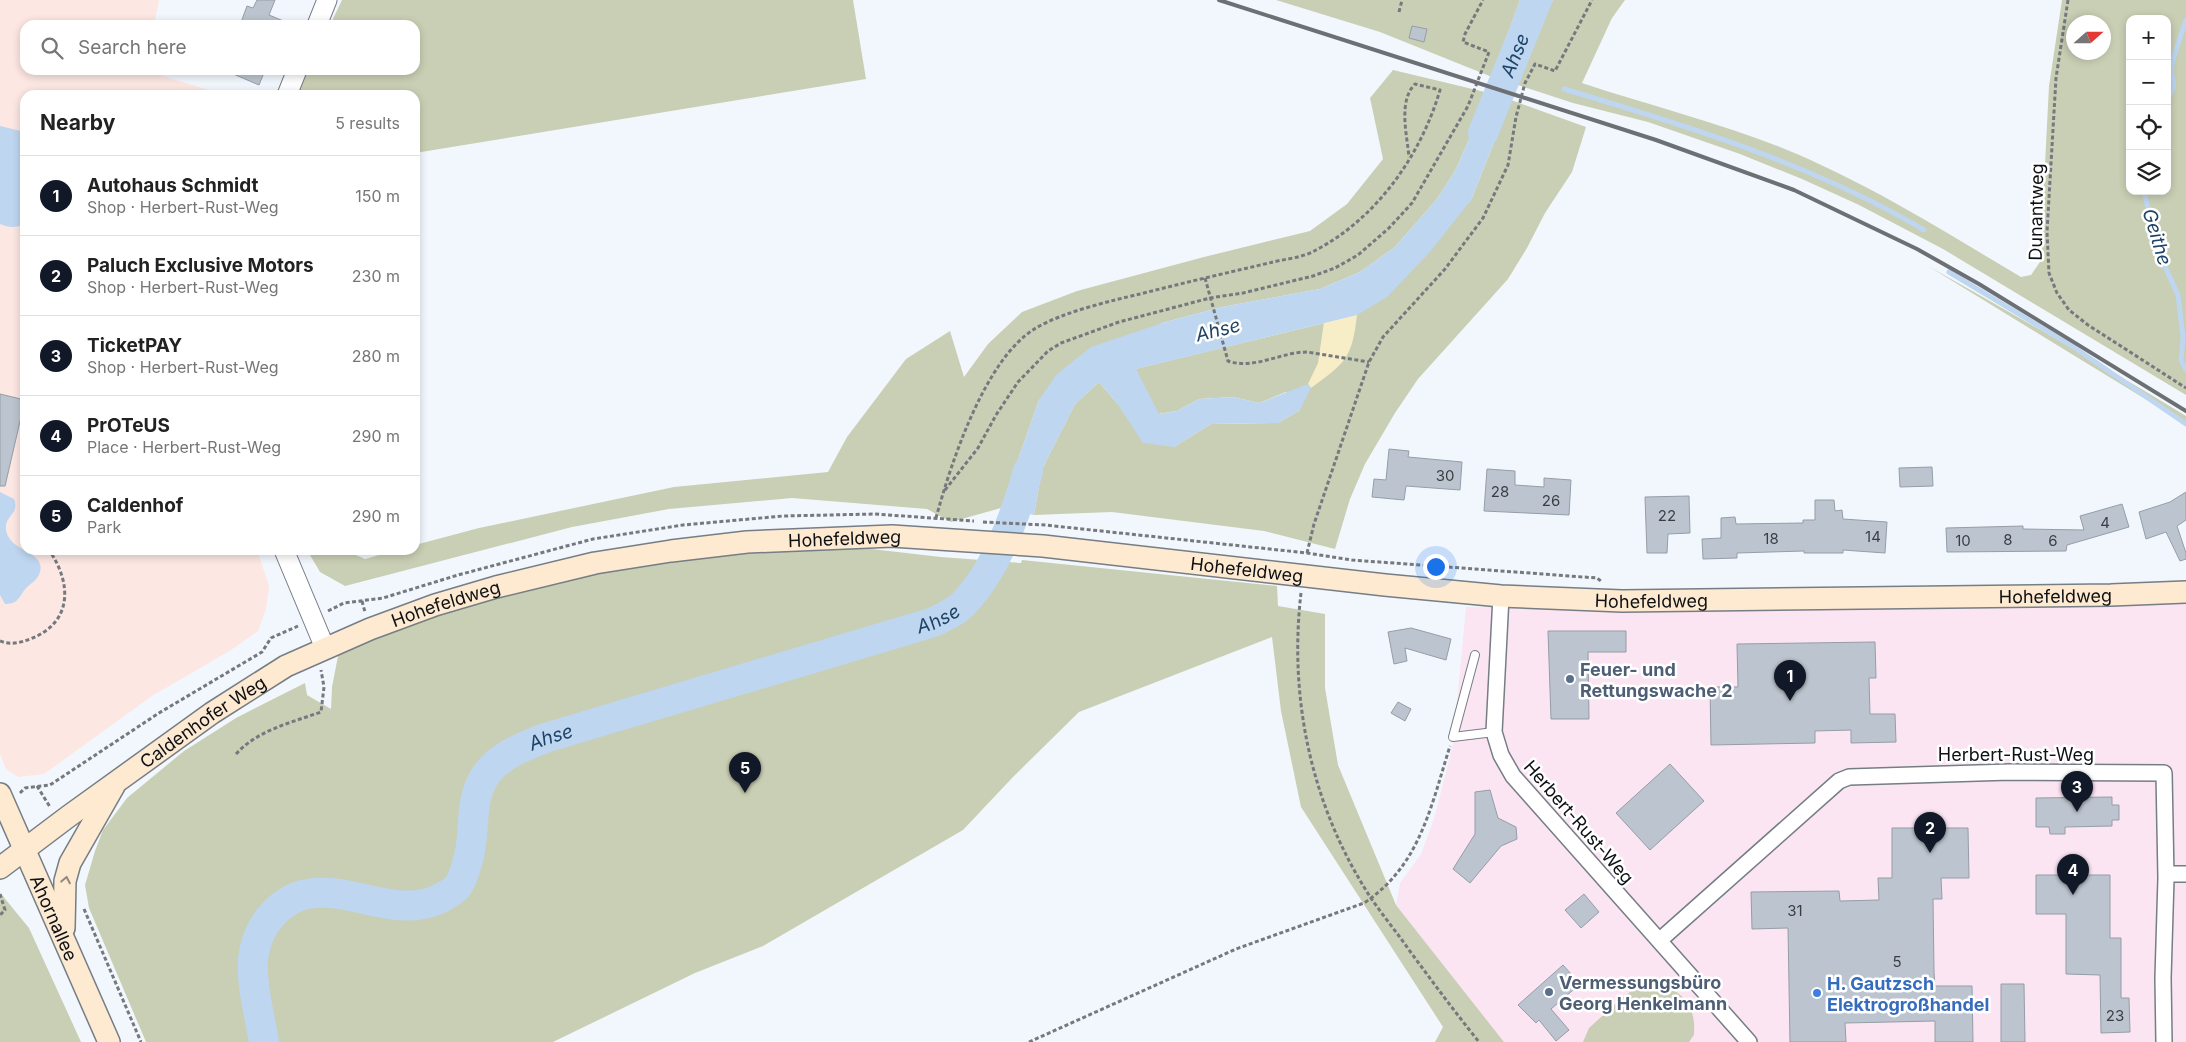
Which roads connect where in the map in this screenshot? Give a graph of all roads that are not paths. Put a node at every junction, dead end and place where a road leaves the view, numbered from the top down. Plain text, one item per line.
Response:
1 (327, 0) edge
2 (318, 20) edge
3 (295, 75) edge
4 (289, 90) edge
5 (286, 555) edge
6 (2186, 592) edge
7 (1501, 596) junction
8 (319, 651) junction
9 (1475, 655) dead end
10 (1494, 732) junction
11 (116, 782) junction
12 (3, 800) edge
13 (25, 850) junction
14 (0, 868) edge
15 (2166, 874) junction
16 (2186, 874) edge
17 (1660, 940) junction
18 (67, 946) junction
19 (109, 1042) edge
20 (1749, 1042) edge
21 (2164, 1042) edge

1 - 2 street
3 - 4 street
5 - 8 street
6 - 7 main road, Hohefeldweg
7 - 8 main road, Hohefeldweg
7 - 10 street, Herbert-Rust-Weg
8 - 11 main road, Caldenhofer Weg
9 - 10 lane
10 - 17 street, Herbert-Rust-Weg
11 - 13 main road, Caldenhofer Weg
18 -> 11 main road
12 - 13 main road, Ahornallee
13 - 14 main road, Caldenhofer Weg
13 - 18 main road, Ahornallee
15 - 16 street
15 - 17 street, Herbert-Rust-Weg
15 - 21 street, Herbert-Rust-Weg
17 - 20 street, Herbert-Rust-Weg
18 - 19 main road, Ahornallee

